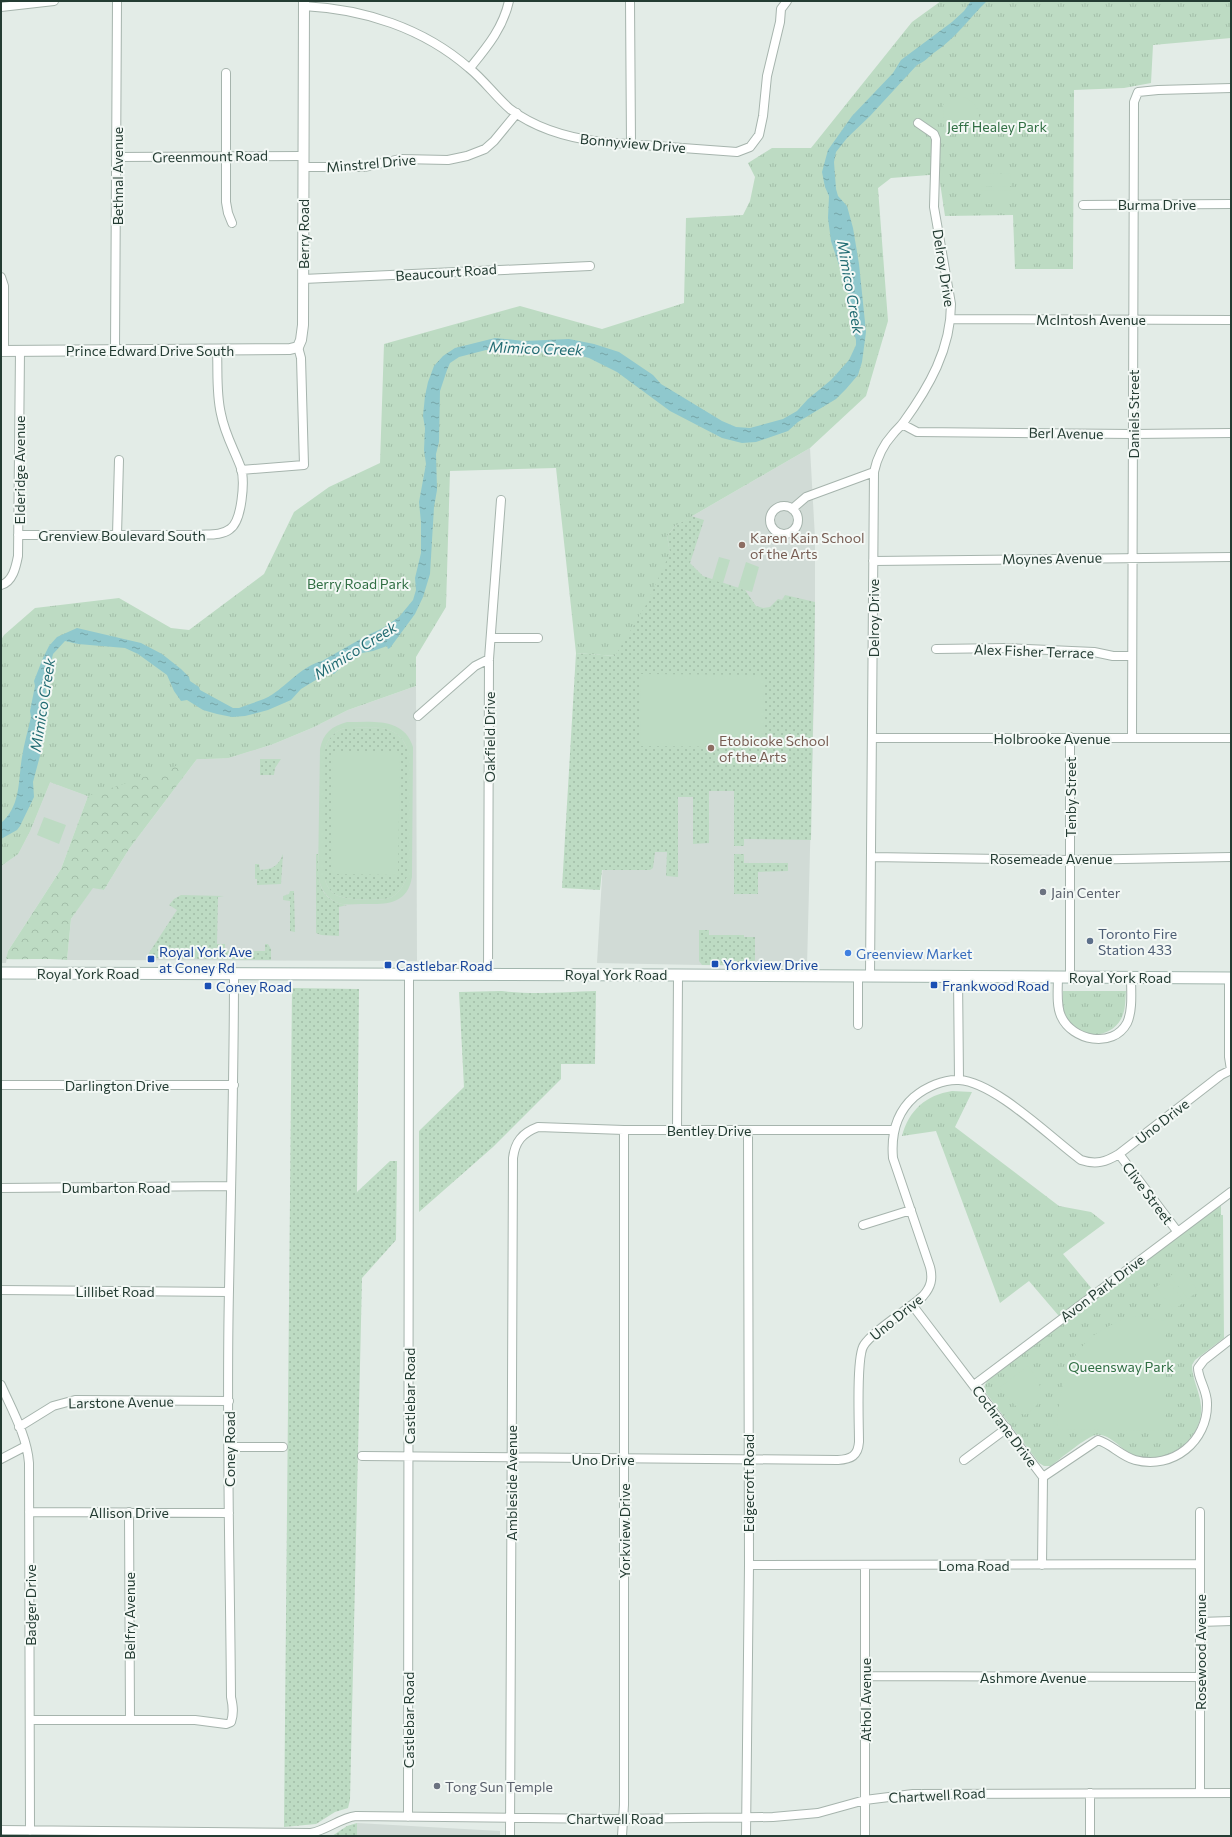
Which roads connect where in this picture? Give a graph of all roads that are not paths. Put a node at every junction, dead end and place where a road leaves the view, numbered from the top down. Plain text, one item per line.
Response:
1 (54, 1) edge
2 (117, 1) edge
3 (510, 1) edge
4 (630, 1) edge
5 (787, 1) edge
6 (304, 3) edge
7 (1, 7) edge
8 (470, 68) junction
9 (226, 73) dead end
10 (1231, 88) edge
11 (517, 113) junction
12 (918, 123) dead end
13 (631, 144) junction
14 (227, 156) junction
15 (303, 156) junction
16 (117, 157) junction
17 (303, 168) junction
18 (1133, 204) junction
19 (1231, 204) edge
20 (1083, 205) dead end
21 (232, 223) dead end
22 (590, 266) dead end
23 (1, 277) edge
24 (303, 279) junction
25 (951, 319) junction
26 (1134, 319) junction
27 (1231, 320) edge
28 (298, 347) junction
29 (116, 350) junction
30 (217, 350) junction
31 (3, 351) edge
32 (20, 351) junction
33 (902, 424) junction
34 (1231, 433) edge
35 (1133, 434) junction
36 (119, 460) dead end
37 (241, 470) junction
38 (874, 472) junction
39 (501, 500) dead end
40 (792, 509) dead end
41 (18, 535) junction
42 (117, 535) junction
43 (1133, 557) junction
44 (1231, 557) edge
45 (874, 561) junction
46 (2, 585) edge
47 (492, 638) junction
48 (538, 638) dead end
49 (936, 649) dead end
50 (1132, 656) junction
51 (490, 659) junction
52 (418, 716) dead end
53 (1070, 737) junction
54 (872, 738) junction
55 (1132, 738) junction
56 (1231, 738) edge
57 (871, 857) junction
58 (1231, 857) edge
59 (1070, 860) junction
60 (1, 973) edge
61 (234, 974) junction
62 (409, 974) junction
63 (488, 974) junction
64 (678, 975) junction
65 (858, 976) junction
66 (870, 976) junction
67 (958, 976) junction
68 (1058, 976) junction
69 (1070, 976) junction
70 (1131, 977) junction
71 (1230, 978) edge
72 (858, 1025) dead end
73 (1231, 1070) edge
74 (959, 1080) junction
75 (1, 1085) edge
76 (234, 1085) junction
77 (624, 1130) junction
78 (677, 1130) junction
79 (748, 1130) junction
80 (894, 1130) junction
81 (524, 1133) joint
82 (1119, 1154) junction
83 (231, 1186) junction
84 (1, 1188) edge
85 (1231, 1192) edge
86 (911, 1210) junction
87 (862, 1225) dead end
88 (1178, 1231) junction
89 (1, 1290) edge
90 (229, 1292) junction
91 (913, 1306) junction
92 (1231, 1339) edge
93 (974, 1385) junction
94 (1, 1386) edge
95 (229, 1401) junction
96 (19, 1427) junction
97 (1006, 1428) junction
98 (26, 1446) junction
99 (229, 1447) junction
100 (283, 1447) dead end
101 (362, 1456) dead end
102 (409, 1457) junction
103 (511, 1458) junction
104 (1, 1459) edge
105 (624, 1459) junction
106 (748, 1459) junction
107 (964, 1460) dead end
108 (1043, 1476) junction
109 (29, 1512) junction
110 (129, 1512) junction
111 (1200, 1512) dead end
112 (229, 1513) junction
113 (1200, 1564) junction
114 (749, 1565) junction
115 (865, 1565) junction
116 (1042, 1565) junction
117 (1231, 1621) edge
118 (1200, 1622) junction
119 (865, 1676) junction
120 (1200, 1678) junction
121 (30, 1720) junction
122 (130, 1720) junction
123 (1200, 1792) junction
124 (1231, 1792) edge
125 (1090, 1793) junction
126 (865, 1800) junction
127 (408, 1817) junction
128 (510, 1818) junction
129 (747, 1818) junction
130 (622, 1819) junction
131 (1, 1830) edge
132 (30, 1831) junction
133 (216, 1834) edge
134 (510, 1836) edge
135 (622, 1836) edge
136 (746, 1836) edge
137 (865, 1836) edge
138 (1090, 1836) edge

1 - 7 street
2 - 16 street, Bethnal Avenue
3 - 8 street
4 - 13 street
5 - 13 street, Bonnyview Drive
6 - 8 street, Bonnyview Drive
6 - 15 street, Berry Road
8 - 11 street, Bonnyview Drive
9 - 14 street
10 - 18 street, Daniels Street
11 - 13 street, Bonnyview Drive
11 - 17 street, Minstrel Drive
12 - 25 street, Delroy Drive
14 - 15 street, Greenmount Road
14 - 16 street, Greenmount Road
14 - 21 street
15 - 17 street, Berry Road
16 - 29 street, Bethnal Avenue
17 - 24 street, Berry Road
18 - 19 street, Burma Drive
18 - 20 street, Burma Drive
18 - 26 street, Daniels Street
22 - 24 street, Beaucourt Road
23 - 31 street
24 - 28 street, Berry Road
25 - 26 street, McIntosh Avenue
25 - 33 street, Delroy Drive
26 - 27 street, McIntosh Avenue
26 - 35 street, Daniels Street
28 - 30 street, Prince Edward Drive South
28 - 37 street, Berry Road
29 - 30 street, Prince Edward Drive South
29 - 32 street, Prince Edward Drive South
30 - 37 street, Grenview Boulevard South
31 - 32 street, Prince Edward Drive South
32 - 41 street, Elderidge Avenue
33 - 35 street, Berl Avenue
33 - 38 street, Delroy Drive
34 - 35 street, Berl Avenue
35 - 43 street, Daniels Street
36 - 42 street
37 - 42 street, Grenview Boulevard South
38 - 40 street
38 - 45 street, Delroy Drive
39 - 47 street, Oakfield Drive
41 - 42 street, Grenview Boulevard South
41 - 46 street, Elderidge Avenue
43 - 44 street, Moynes Avenue
43 - 45 street, Moynes Avenue
43 - 50 street, Daniels Street
45 - 54 street, Delroy Drive
47 - 48 street
47 - 51 street, Oakfield Drive
49 - 50 street, Alex Fisher Terrace
50 - 55 street, Daniels Street
51 - 52 street
51 - 63 street, Oakfield Drive
53 - 54 street, Holbrooke Avenue
53 - 55 street, Holbrooke Avenue
53 - 59 street, Tenby Street
54 - 57 street, Delroy Drive
55 - 56 street, Holbrooke Avenue
57 - 59 street, Rosemeade Avenue
57 - 66 street, Delroy Drive
58 - 59 street, Rosemeade Avenue
59 - 69 street, Tenby Street
60 - 61 main road, Royal York Road
61 - 62 main road, Royal York Road
61 - 76 street, Coney Road
62 - 63 main road, Royal York Road
62 - 102 street, Castlebar Road
63 - 64 main road, Royal York Road
64 - 65 main road, Royal York Road
64 - 78 street
65 - 66 main road, Royal York Road
65 - 72 street
66 - 67 main road, Royal York Road
67 - 68 main road, Royal York Road
67 - 74 street
68 - 69 main road, Royal York Road
68 - 70 street
69 - 70 main road, Royal York Road
70 - 71 main road, Royal York Road
71 - 73 street
73 - 82 street, Uno Drive
74 - 80 street, Uno Drive
74 - 82 street, Uno Drive
75 - 76 street, Darlington Drive
76 - 83 street, Coney Road
77 - 78 street, Bentley Drive
77 - 81 street, Bentley Drive
77 - 105 street, Yorkview Drive
78 - 79 street, Bentley Drive
79 - 80 street, Bentley Drive
79 - 106 street, Edgecroft Road
80 - 86 street, Uno Drive
81 - 103 street, Ambleside Avenue
82 - 88 street, Clive Street
83 - 84 street, Dumbarton Road
83 - 90 street, Coney Road
85 - 88 street, Avon Park Drive
86 - 87 street
86 - 91 street, Uno Drive
88 - 93 street, Avon Park Drive
89 - 90 street, Lillibet Road
90 - 95 street, Coney Road
91 - 93 street, Cochrane Drive
91 - 106 street, Uno Drive
92 - 108 street
93 - 97 street, Cochrane Drive
94 - 96 street, Badger Drive
95 - 96 street, Larstone Avenue
95 - 99 street, Coney Road
96 - 98 street, Badger Drive
97 - 107 street
97 - 108 street, Cochrane Drive
98 - 104 street
98 - 109 street, Badger Drive
99 - 100 street
99 - 112 street, Coney Road
101 - 102 street, Uno Drive
102 - 103 street, Uno Drive
102 - 127 street, Castlebar Road
103 - 105 street, Uno Drive
103 - 128 street, Ambleside Avenue
105 - 106 street, Uno Drive
105 - 130 street, Yorkview Drive
106 - 114 street, Edgecroft Road
108 - 116 street, Cochrane Drive
109 - 110 street, Allison Drive
109 - 121 street, Badger Drive
110 - 112 street, Allison Drive
110 - 122 street, Belfry Avenue
111 - 113 street, Rosewood Avenue
112 - 122 street, Coney Road
113 - 116 street, Loma Road
113 - 118 street, Rosewood Avenue
114 - 115 street, Loma Road
114 - 129 street, Edgecroft Road
115 - 116 street, Loma Road
115 - 119 street, Athol Avenue
117 - 118 street
118 - 120 street, Rosewood Avenue
119 - 120 street, Ashmore Avenue
119 - 126 street, Athol Avenue
120 - 123 street, Rosewood Avenue
121 - 122 street, Coney Road
121 - 132 street, Badger Drive
123 - 124 street, Chartwell Road
123 - 125 street, Chartwell Road
125 - 126 street, Chartwell Road
125 - 138 street
126 - 129 street, Chartwell Road
126 - 137 street, Athol Avenue
127 - 128 street, Chartwell Road
127 - 133 street, Chartwell Road
128 - 130 street, Chartwell Road
128 - 134 street, Ambleside Avenue
129 - 130 street, Chartwell Road
129 - 136 street, Edgecroft Road
130 - 135 street, Yorkview Drive
131 - 132 street, Chartwell Road
132 - 133 street, Chartwell Road

